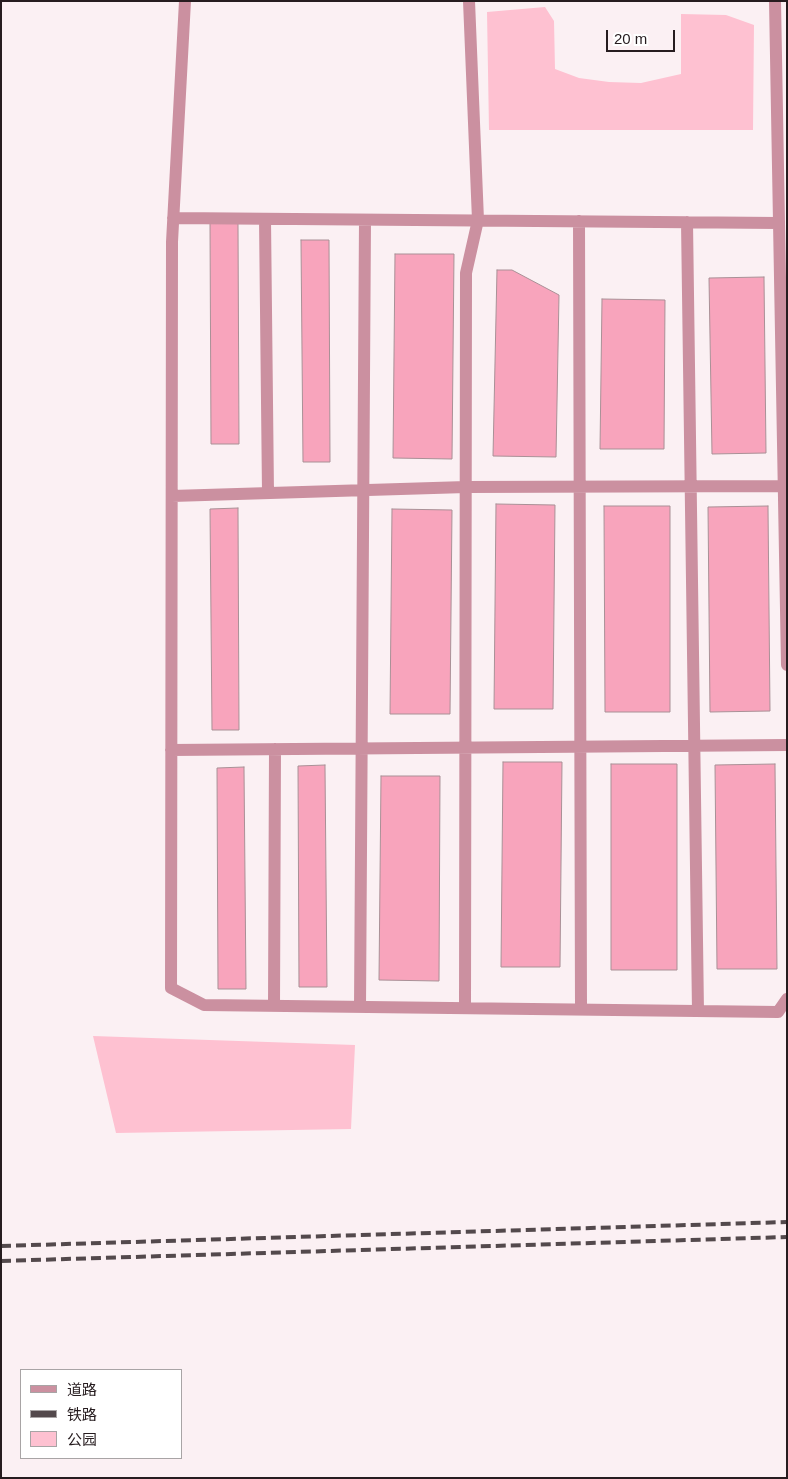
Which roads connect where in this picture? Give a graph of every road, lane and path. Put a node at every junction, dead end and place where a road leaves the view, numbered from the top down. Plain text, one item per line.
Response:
1 (185, 1) edge
2 (469, 1) edge
3 (774, 1) edge
4 (174, 218) junction
5 (265, 219) junction
6 (365, 220) junction
7 (478, 220) junction
8 (579, 221) junction
9 (688, 222) junction
10 (778, 223) junction
11 (579, 486) junction
12 (691, 486) junction
13 (783, 486) junction
14 (466, 487) junction
15 (363, 490) junction
16 (268, 493) junction
17 (172, 496) junction
18 (787, 666) edge
19 (787, 745) edge
20 (695, 746) junction
21 (580, 747) junction
22 (465, 748) junction
23 (276, 749) junction
24 (361, 749) junction
25 (171, 750) junction
26 (787, 999) edge
27 (274, 1006) junction
28 (360, 1007) junction
29 (465, 1008) junction
30 (581, 1010) junction
31 (698, 1011) junction

1 - 4 street
2 - 7 street
3 - 10 street
4 - 5 street
4 - 17 street
5 - 6 street
5 - 16 street
6 - 7 street
6 - 15 street
7 - 8 street
7 - 14 street
8 - 9 street
8 - 11 street
9 - 10 street
9 - 12 street
10 - 13 street
11 - 12 street
11 - 14 street
11 - 21 street
12 - 13 street
12 - 20 street
13 - 18 street
14 - 15 street
14 - 22 street
15 - 16 street
15 - 24 street
16 - 17 street
17 - 25 street
19 - 20 street
20 - 21 street
20 - 31 street
21 - 22 street
21 - 30 street
22 - 24 street
22 - 29 street
23 - 24 street
23 - 25 street
23 - 27 street
24 - 28 street
25 - 27 street
26 - 31 street
27 - 28 street
28 - 29 street
29 - 30 street
30 - 31 street

